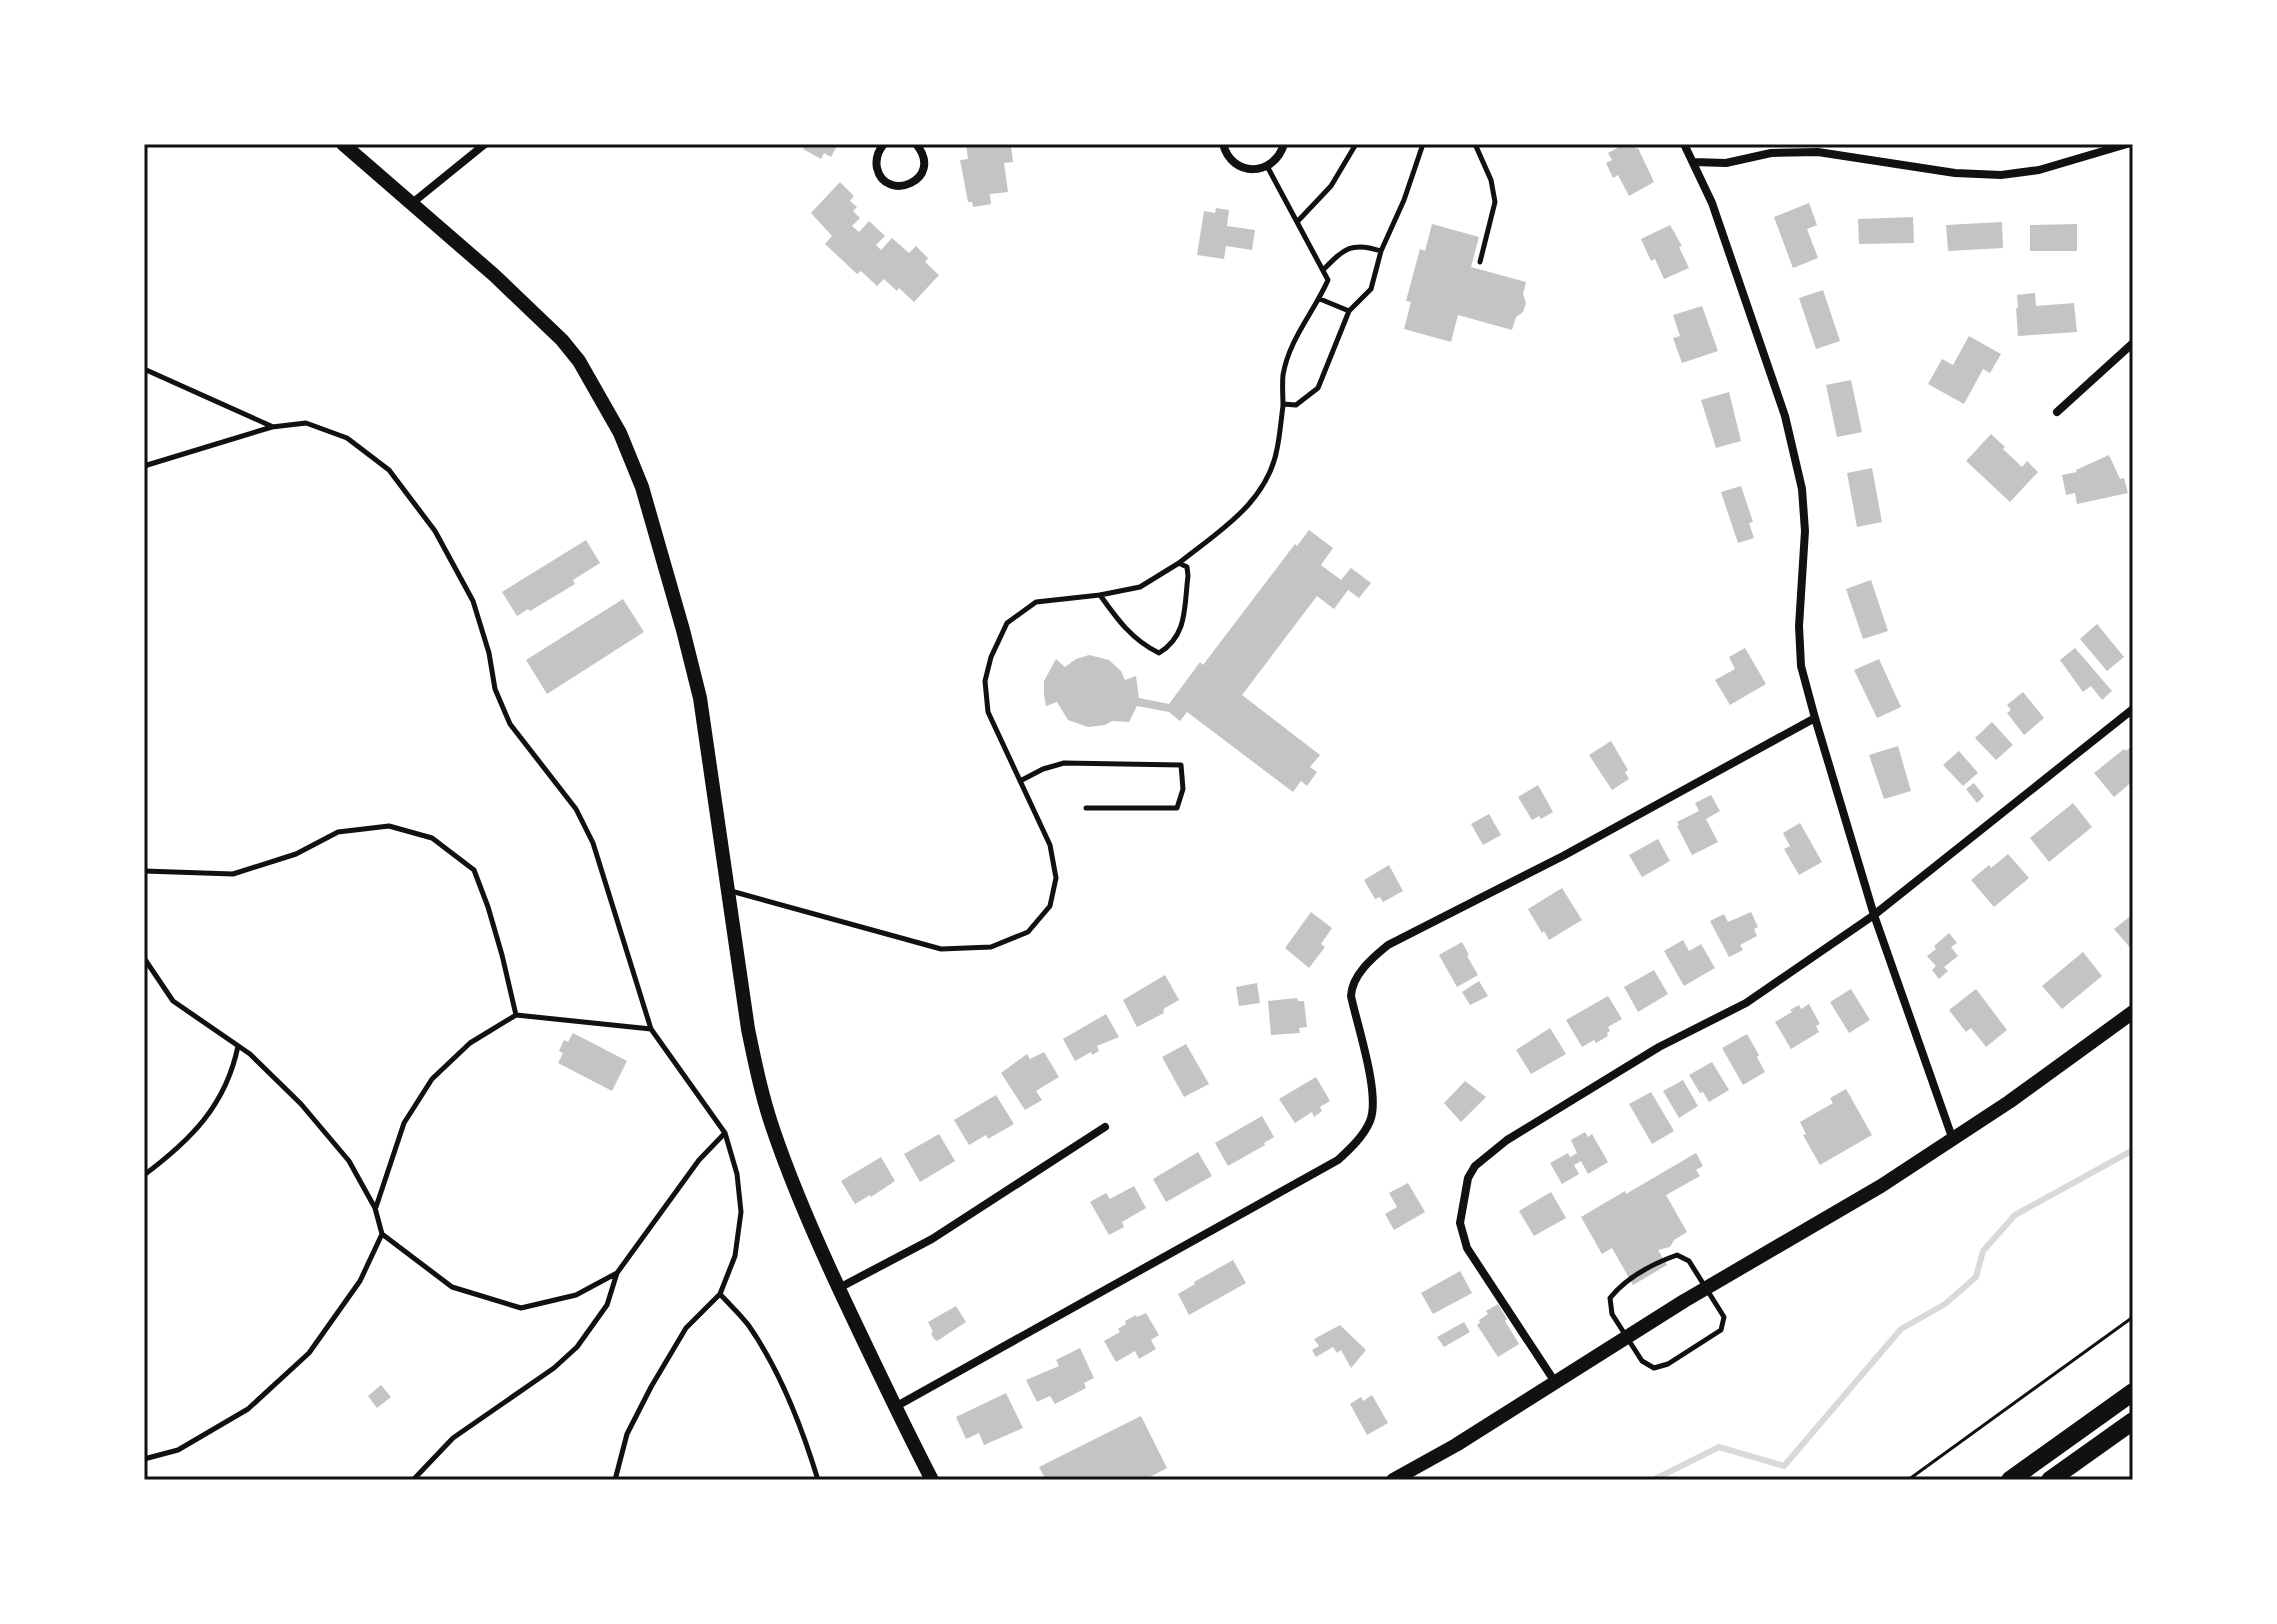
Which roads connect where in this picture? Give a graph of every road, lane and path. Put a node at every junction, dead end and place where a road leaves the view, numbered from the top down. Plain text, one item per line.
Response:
1 (343, 144) edge
2 (485, 144) edge
3 (884, 144) edge
4 (916, 144) edge
5 (1223, 144) edge
6 (1284, 144) edge
7 (1356, 144) edge
8 (1423, 144) edge
9 (1475, 144) edge
10 (1684, 144) edge
11 (2127, 144) edge
12 (1693, 162) junction
13 (1267, 166) junction
14 (411, 204) junction
15 (1297, 222) junction
16 (1381, 251) junction
17 (1480, 262) dead end
18 (1323, 270) junction
19 (1320, 299) junction
20 (1349, 311) junction
21 (2133, 343) edge
22 (144, 369) edge
23 (1283, 404) junction
24 (2057, 412) dead end
25 (272, 427) junction
26 (144, 466) edge
27 (1179, 563) junction
28 (1100, 595) junction
29 (2133, 709) edge
30 (1815, 718) junction
31 (1020, 781) junction
32 (1086, 808) dead end
33 (144, 871) edge
34 (727, 890) junction
35 (1874, 915) junction
36 (144, 958) edge
37 (2133, 1012) edge
38 (516, 1015) junction
39 (651, 1029) junction
40 (238, 1046) junction
41 (1105, 1127) dead end
42 (725, 1133) junction
43 (1953, 1141) junction
44 (144, 1175) edge
45 (375, 1208) junction
46 (382, 1234) junction
47 (617, 1273) junction
48 (839, 1288) junction
49 (1705, 1288) junction
50 (720, 1294) junction
51 (2133, 1317) edge
52 (1627, 1337) junction
53 (1555, 1382) junction
54 (2133, 1392) edge
55 (895, 1408) junction
56 (2133, 1421) edge
57 (144, 1459) edge
58 (413, 1480) edge
59 (615, 1480) edge
60 (818, 1480) edge
61 (932, 1480) edge
62 (1393, 1480) edge
63 (1908, 1480) edge
64 (2010, 1480) edge
65 (2050, 1480) edge

1 - 14 main road
2 - 14 street
3 - 4 street
5 - 13 street
6 - 13 street
7 - 15 lane
8 - 16 lane
9 - 17 lane
10 - 12 street
11 - 12 street
12 - 30 street
13 - 15 lane
14 - 34 main road
15 - 18 lane
16 - 18 lane
16 - 20 lane
18 - 19 lane
19 - 20 lane
19 - 23 lane
20 - 23 lane
21 - 24 street
22 - 25 lane
23 - 27 lane
25 - 26 lane
25 - 39 lane
27 - 28 lane
27 - 28 lane
28 - 31 lane
29 - 35 street
30 - 35 street
30 - 55 street
31 - 32 lane
31 - 34 lane
33 - 38 lane
34 - 48 main road
35 - 43 street
35 - 53 street
36 - 40 lane
37 - 43 main road
38 - 39 lane
38 - 45 lane
39 - 42 lane
40 - 44 lane
40 - 45 lane
41 - 48 street
42 - 47 lane
42 - 50 lane
43 - 49 main road
45 - 46 lane
46 - 47 lane
46 - 57 lane
47 - 58 lane
48 - 55 main road
49 - 52 main road
49 - 52 lane
49 - 52 lane
50 - 59 lane
50 - 60 lane
51 - 63 path
52 - 53 main road
53 - 62 main road
54 - 64 highway
55 - 61 main road
56 - 65 highway

